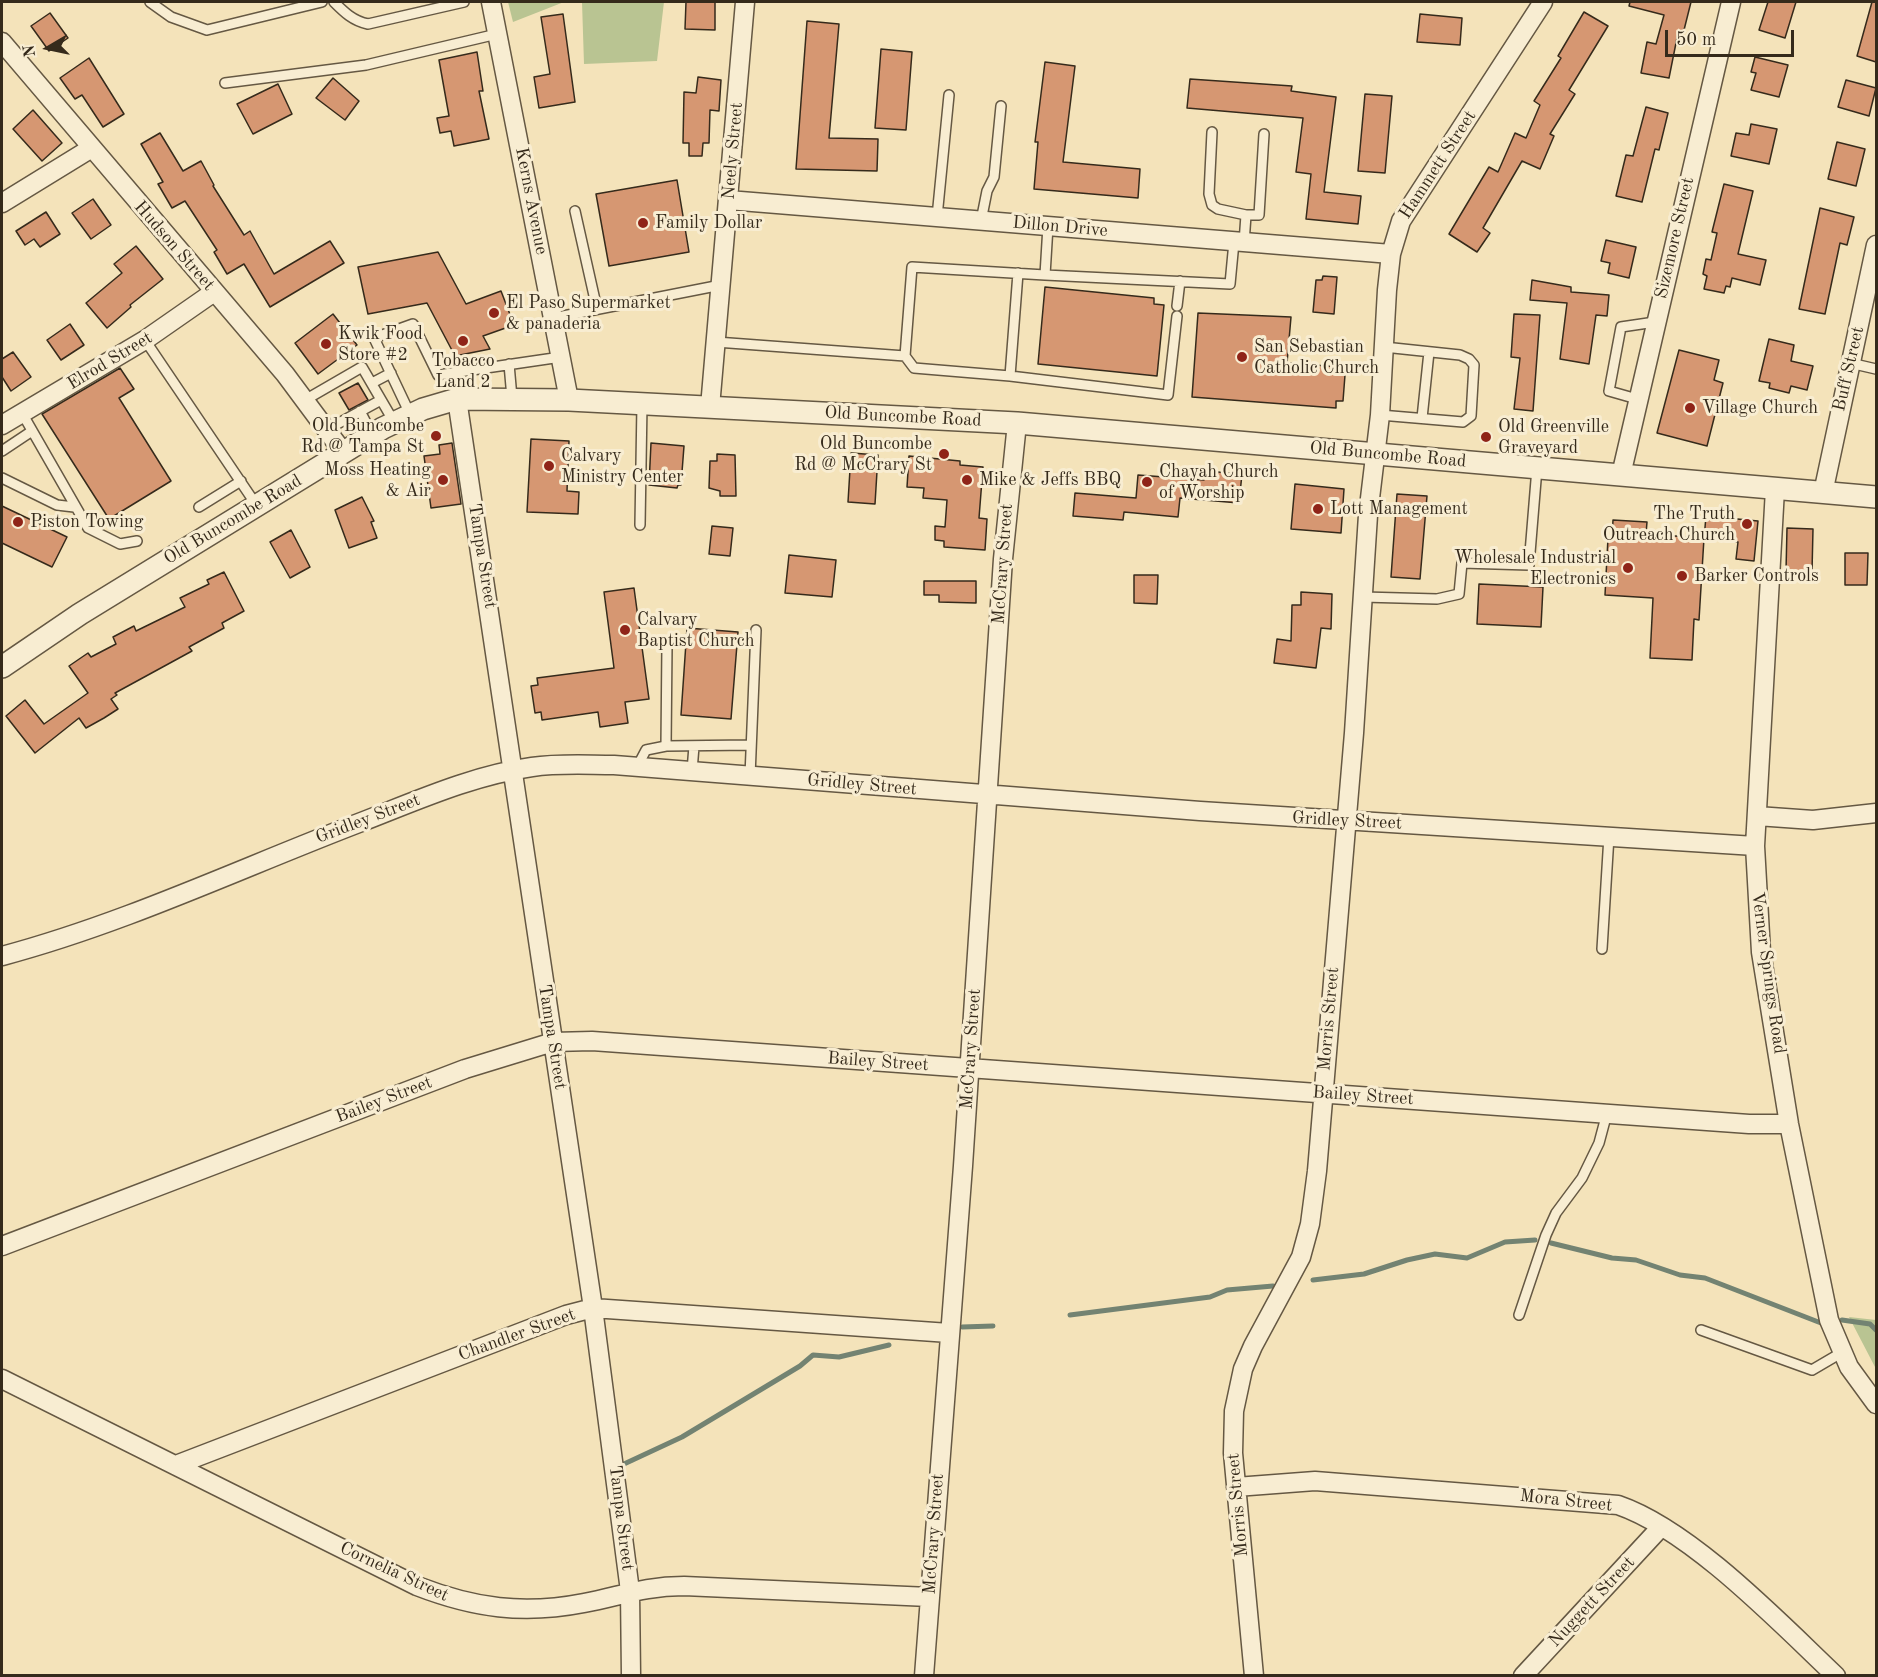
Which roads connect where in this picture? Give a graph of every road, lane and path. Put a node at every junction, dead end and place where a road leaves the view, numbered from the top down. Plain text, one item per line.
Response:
1 (150, 2) edge
2 (322, 2) edge
3 (334, 2) edge
4 (464, 2) edge
5 (491, 2) edge
6 (745, 2) edge
7 (1543, 2) edge
8 (1731, 2) edge
9 (497, 34) junction
10 (2, 42) edge
11 (225, 83) dead end
12 (949, 95) dead end
13 (1001, 106) dead end
14 (1212, 132) dead end
15 (1264, 134) dead end
16 (90, 149) junction
17 (728, 200) junction
18 (2, 204) edge
19 (576, 211) dead end
20 (1246, 215) junction
21 (938, 217) junction
22 (981, 220) junction
23 (1048, 226) junction
24 (1239, 242) junction
25 (1876, 245) edge
26 (1391, 254) junction
27 (1018, 273) junction
28 (1045, 275) junction
29 (1180, 281) junction
30 (721, 285) junction
31 (214, 292) junction
32 (597, 309) junction
33 (553, 318) junction
34 (1655, 322) junction
35 (145, 340) junction
36 (716, 342) junction
37 (1384, 347) junction
38 (1429, 352) junction
39 (905, 356) junction
40 (561, 357) junction
41 (1850, 363) junction
42 (509, 364) junction
43 (1876, 369) edge
44 (391, 373) junction
45 (453, 373) junction
46 (1010, 376) junction
47 (372, 383) junction
48 (512, 398) junction
49 (458, 399) junction
50 (1637, 399) junction
51 (305, 400) junction
52 (381, 400) junction
53 (569, 400) junction
54 (642, 404) junction
55 (710, 407) junction
56 (360, 411) junction
57 (22, 413) junction
58 (1380, 415) junction
59 (402, 418) junction
60 (1422, 418) junction
61 (1017, 423) junction
62 (2, 425) edge
63 (328, 429) junction
64 (32, 431) junction
65 (372, 434) junction
66 (2, 451) edge
67 (343, 452) junction
68 (1375, 454) junction
69 (1538, 468) junction
70 (1621, 475) junction
71 (2, 478) edge
72 (241, 481) junction
73 (1775, 489) junction
74 (1823, 493) junction
75 (1876, 497) edge
76 (258, 506) junction
77 (74, 507) junction
78 (200, 507) dead end
79 (639, 525) dead end
80 (136, 541) dead end
81 (1363, 597) junction
82 (756, 630) dead end
83 (667, 645) dead end
84 (2, 667) edge
85 (751, 745) junction
86 (666, 746) junction
87 (694, 746) junction
88 (637, 767) junction
89 (513, 771) junction
90 (692, 771) junction
91 (750, 776) junction
92 (988, 794) junction
93 (1876, 813) edge
94 (1757, 816) junction
95 (1346, 821) junction
96 (1609, 836) junction
97 (1755, 846) junction
98 (1602, 949) dead end
99 (2, 956) edge
100 (553, 1042) junction
101 (969, 1068) junction
102 (1323, 1093) junction
103 (1607, 1113) junction
104 (1790, 1124) junction
105 (2, 1246) edge
106 (593, 1308) junction
107 (1519, 1315) dead end
108 (1701, 1330) dead end
109 (949, 1333) junction
110 (1841, 1353) junction
111 (2, 1379) edge
112 (1876, 1404) edge
113 (176, 1465) junction
114 (1236, 1487) junction
115 (1661, 1527) junction
116 (630, 1591) junction
117 (929, 1597) junction
118 (631, 1676) edge
119 (924, 1676) edge
120 (1254, 1676) edge
121 (1522, 1676) edge
122 (1836, 1676) edge

1 - 2 lane
3 - 4 lane
5 - 9 street, Kerns Avenue
6 - 17 street, Neely Street
7 - 26 street, Hammett Street
8 - 34 street, Sizemore Street
9 - 11 lane
9 - 33 street, Kerns Avenue
10 - 16 street, Hudson Street
12 - 21 lane
13 - 22 lane
14 - 20 lane
15 - 20 lane
16 - 18 street
16 - 31 street, Hudson Street
17 - 21 street, Dillon Drive
17 - 30 street, Neely Street
19 - 32 lane
20 - 24 lane
21 - 22 street, Dillon Drive
22 - 23 street, Dillon Drive
23 - 24 street, Dillon Drive
23 - 28 lane
24 - 26 street, Dillon Drive
24 - 29 lane
25 - 41 street, Buff Street
26 - 37 street, Hammett Street
27 - 28 lane
27 - 39 lane
27 - 46 lane
28 - 29 lane
29 - 46 lane
30 - 32 lane
30 - 36 street, Neely Street
31 - 35 street, Elrod Street
31 - 51 street, Hudson Street
32 - 33 lane
33 - 40 street, Kerns Avenue
34 - 50 street, Sizemore Street
34 - 50 lane
35 - 57 street, Elrod Street
35 - 72 lane
36 - 39 lane
36 - 55 street, Neely Street
37 - 38 lane
37 - 58 street, Hammett Street
38 - 60 lane
38 - 60 lane
39 - 46 lane
40 - 42 lane
40 - 53 street, Kerns Avenue
41 - 43 lane
41 - 74 street, Buff Street
42 - 45 lane
42 - 48 lane
44 - 45 lane
44 - 47 lane
44 - 59 lane
45 - 49 lane
47 - 51 lane
47 - 52 lane
48 - 49 street, Old Buncombe Road
48 - 53 street, Old Buncombe Road
49 - 59 street, Old Buncombe Road
49 - 89 street, Tampa Street
50 - 70 street, Sizemore Street
51 - 63 street, Hudson Street
52 - 56 lane
52 - 59 lane
53 - 54 street, Old Buncombe Road
54 - 55 street, Old Buncombe Road
54 - 79 lane
55 - 61 street, Old Buncombe Road
56 - 63 lane
56 - 65 lane
57 - 62 street, Elrod Street
57 - 64 lane
58 - 60 lane
58 - 68 street, Hammett Street
59 - 65 street, Old Buncombe Road
61 - 68 street, Old Buncombe Road
61 - 92 street, McCrary Street
63 - 67 street, Hudson Street
64 - 66 lane
64 - 77 lane
65 - 67 street, Old Buncombe Road
67 - 76 street, Old Buncombe Road
68 - 69 street, Old Buncombe Road
68 - 81 street, Morris Street
69 - 70 street, Old Buncombe Road
69 - 81 lane
70 - 73 street, Old Buncombe Road
71 - 77 lane
72 - 76 lane
72 - 78 lane
73 - 74 street, Old Buncombe Road
73 - 94 street, Verner Springs Road
74 - 75 street, Old Buncombe Road
76 - 84 street, Old Buncombe Road
77 - 80 lane
81 - 95 street, Morris Street
82 - 85 lane
83 - 86 lane
85 - 87 lane
85 - 91 lane
86 - 87 lane
86 - 88 lane
87 - 90 lane
88 - 89 street, Gridley Street
88 - 90 street, Gridley Street
89 - 99 street, Gridley Street
89 - 100 street, Tampa Street
90 - 91 street, Gridley Street
91 - 92 street, Gridley Street
92 - 95 street, Gridley Street
92 - 101 street, McCrary Street
93 - 94 street
94 - 97 street, Verner Springs Road
95 - 96 street, Gridley Street
95 - 102 street, Morris Street
96 - 97 street, Gridley Street
96 - 98 lane
97 - 104 street, Verner Springs Road
100 - 101 street, Bailey Street
100 - 105 street, Bailey Street
100 - 106 street, Tampa Street
101 - 102 street, Bailey Street
101 - 109 street, McCrary Street
102 - 103 street, Bailey Street
102 - 114 street, Morris Street
103 - 104 street, Bailey Street
103 - 107 lane
104 - 110 street, Verner Springs Road
106 - 109 street, Chandler Street
106 - 113 street, Chandler Street
106 - 116 street, Tampa Street
108 - 110 lane
109 - 117 street, McCrary Street
110 - 112 street, Verner Springs Road
111 - 113 street, Cornelia Street
113 - 116 street, Cornelia Street
114 - 115 street, Mora Street
114 - 120 street, Morris Street
115 - 121 street, Nuggett Street
115 - 122 street, Mora Street
116 - 117 street, Cornelia Street
116 - 118 street, Tampa Street
117 - 119 street, McCrary Street

